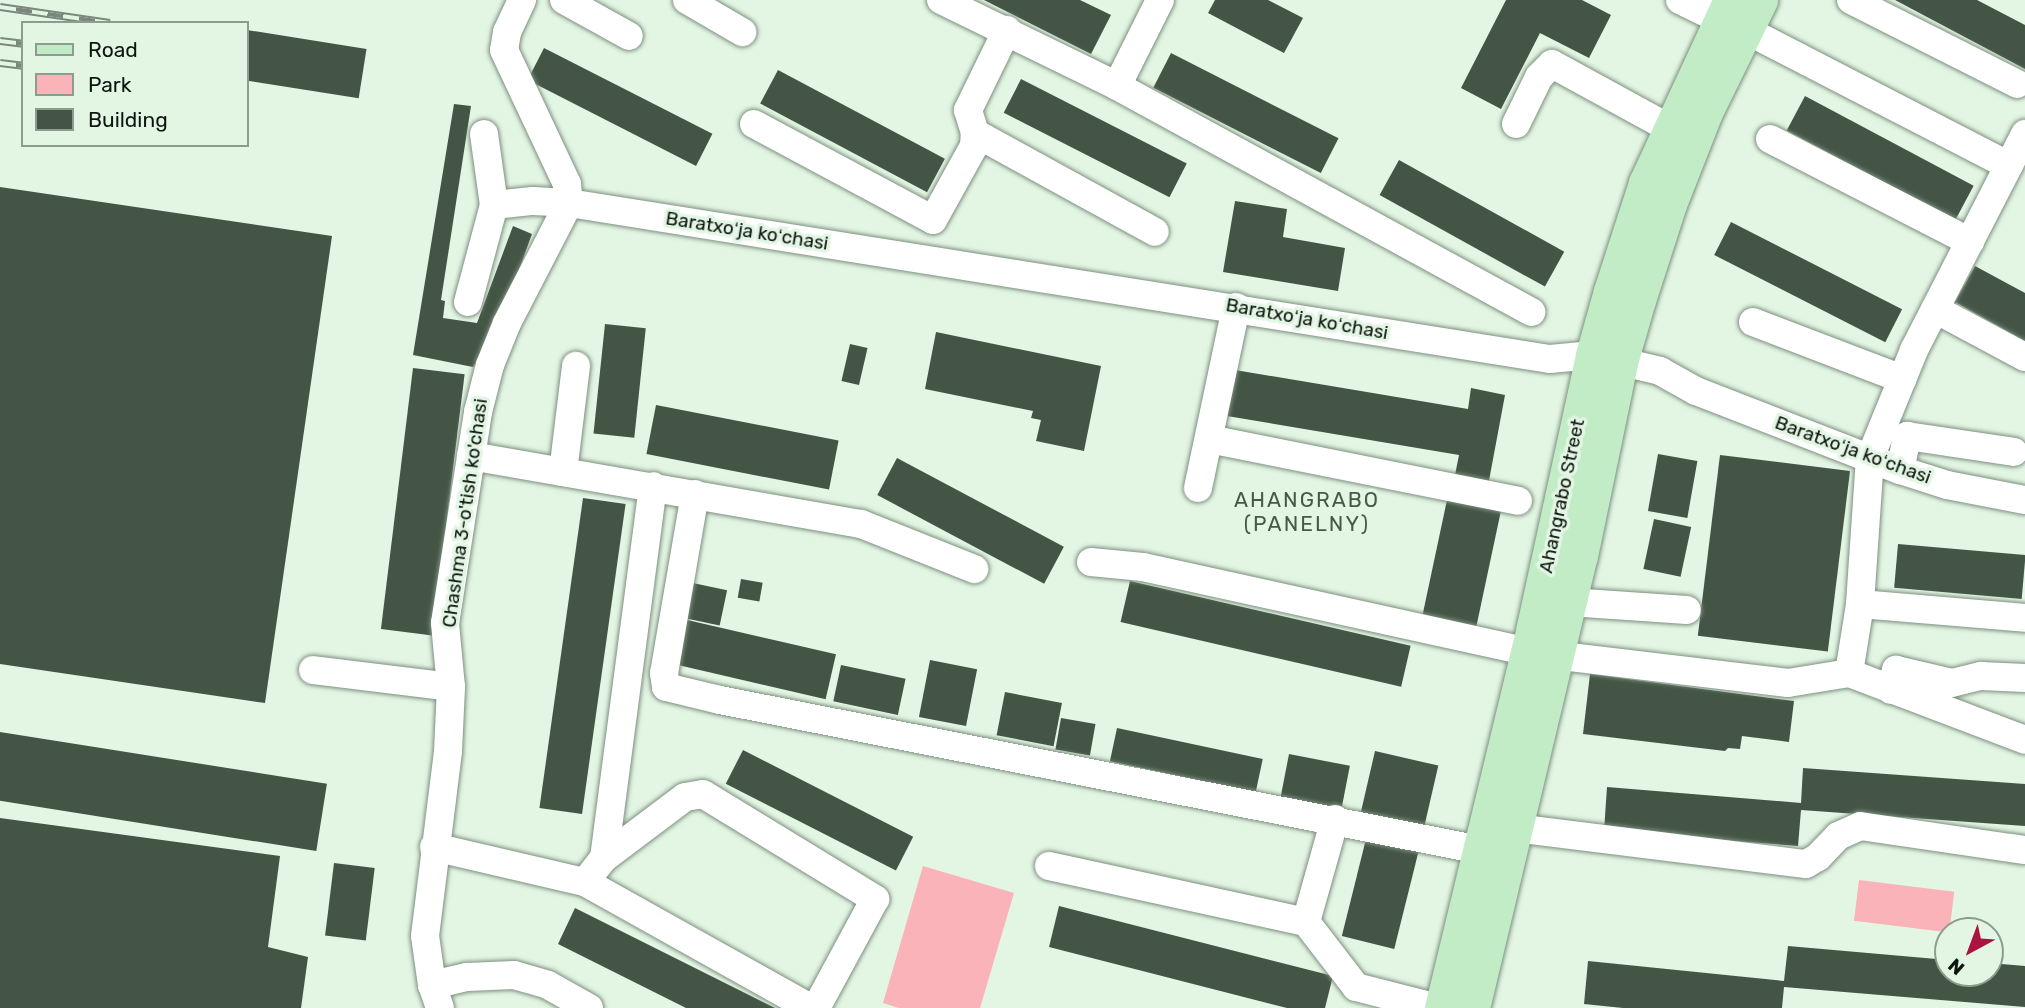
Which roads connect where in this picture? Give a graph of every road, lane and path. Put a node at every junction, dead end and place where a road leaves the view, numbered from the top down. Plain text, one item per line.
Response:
1 (522, 0) edge
2 (564, 0) edge
3 (687, 0) edge
4 (941, 0) edge
5 (1160, 0) edge
6 (1680, 0) edge
7 (1851, 0) edge
8 (1739, 12) edge
9 (1007, 30) junction
10 (742, 32) dead end
11 (629, 36) dead end
12 (2017, 84) dead end
13 (1117, 86) junction
14 (754, 124) dead end
15 (1516, 124) dead end
16 (1669, 128) junction
17 (975, 133) junction
18 (484, 134) dead end
19 (2025, 134) edge
20 (1770, 139) dead end
21 (2009, 166) junction
22 (569, 203) junction
23 (494, 205) junction
24 (1155, 232) dead end
25 (1970, 242) junction
26 (468, 302) dead end
27 (1236, 307) junction
28 (1935, 309) junction
29 (1531, 312) dead end
30 (1753, 322) dead end
31 (2025, 357) edge
32 (1606, 359) junction
33 (576, 366) dead end
34 (1902, 379) junction
35 (1209, 439) junction
36 (2014, 452) dead end
37 (471, 456) junction
38 (1870, 458) junction
39 (1900, 470) junction
40 (564, 472) junction
41 (653, 486) junction
42 (1198, 488) dead end
43 (695, 494) junction
44 (2025, 500) edge
45 (1518, 501) dead end
46 (1091, 562) dead end
47 (974, 569) dead end
48 (1569, 601) junction
49 (1860, 604) junction
50 (1687, 610) dead end
51 (2025, 618) edge
52 (1542, 653) junction
53 (313, 670) dead end
54 (1849, 674) junction
55 (2025, 678) edge
56 (451, 687) junction
57 (1891, 690) junction
58 (2025, 740) edge
59 (1335, 819) junction
60 (1515, 828) junction
61 (434, 846) junction
62 (1480, 850) junction
63 (2025, 850) edge
64 (604, 858) junction
65 (1049, 866) dead end
66 (585, 882) junction
67 (1306, 922) junction
68 (436, 996) edge
69 (589, 1008) edge
70 (810, 1008) edge
71 (816, 1008) edge
72 (1440, 1008) edge
73 (1472, 1008) edge

1 - 22 street
2 - 11 street
3 - 10 street
4 - 9 street
5 - 13 street
6 - 8 street
7 - 12 street
8 - 16 main road, Ahangrabo Street
8 - 21 street
8 - 32 main road, Ahangrabo Street
9 - 13 street
9 - 17 street
13 - 29 street
14 - 17 street
15 - 16 street
16 - 32 main road, Ahangrabo Street
17 - 24 street
18 - 23 street
19 - 21 street
20 - 25 street
21 - 25 street
22 - 23 street, Baratxoʻja koʻchasi
22 - 27 street, Baratxoʻja koʻchasi
22 - 37 street, Chashma 3-o'tish ko'chasi
23 - 26 street
25 - 28 street
27 - 32 street, Baratxoʻja koʻchasi
27 - 35 street
28 - 31 street
28 - 34 street
30 - 34 street
32 - 38 street, Baratxoʻja koʻchasi
32 - 48 main road, Ahangrabo Street
32 - 52 main road, Ahangrabo Street
33 - 40 street
34 - 38 street
35 - 42 street
35 - 45 street
36 - 39 street
37 - 40 street
37 - 56 street, Chashma 3-o'tish ko'chasi
38 - 39 street, Baratxoʻja koʻchasi
38 - 49 street
39 - 44 street, Baratxoʻja koʻchasi
40 - 41 street
41 - 43 street
41 - 64 street
43 - 47 street
43 - 59 street
46 - 52 street
48 - 50 street
48 - 52 main road, Ahangrabo Street
49 - 51 street
49 - 54 street
52 - 54 street
52 - 60 main road, Ahangrabo Street
52 - 62 main road, Ahangrabo Street
53 - 56 street
54 - 57 street
55 - 57 street
56 - 61 street, Chashma 3-o'tish ko'chasi
57 - 58 street
59 - 62 street
59 - 67 street
60 - 63 street
60 - 73 main road, Ahangrabo Street
61 - 66 street
61 - 68 street, Chashma 3-o'tish ko'chasi
62 - 72 main road, Ahangrabo Street
64 - 66 street
64 - 71 street
65 - 67 street
66 - 70 street
67 - 72 street
68 - 69 street

